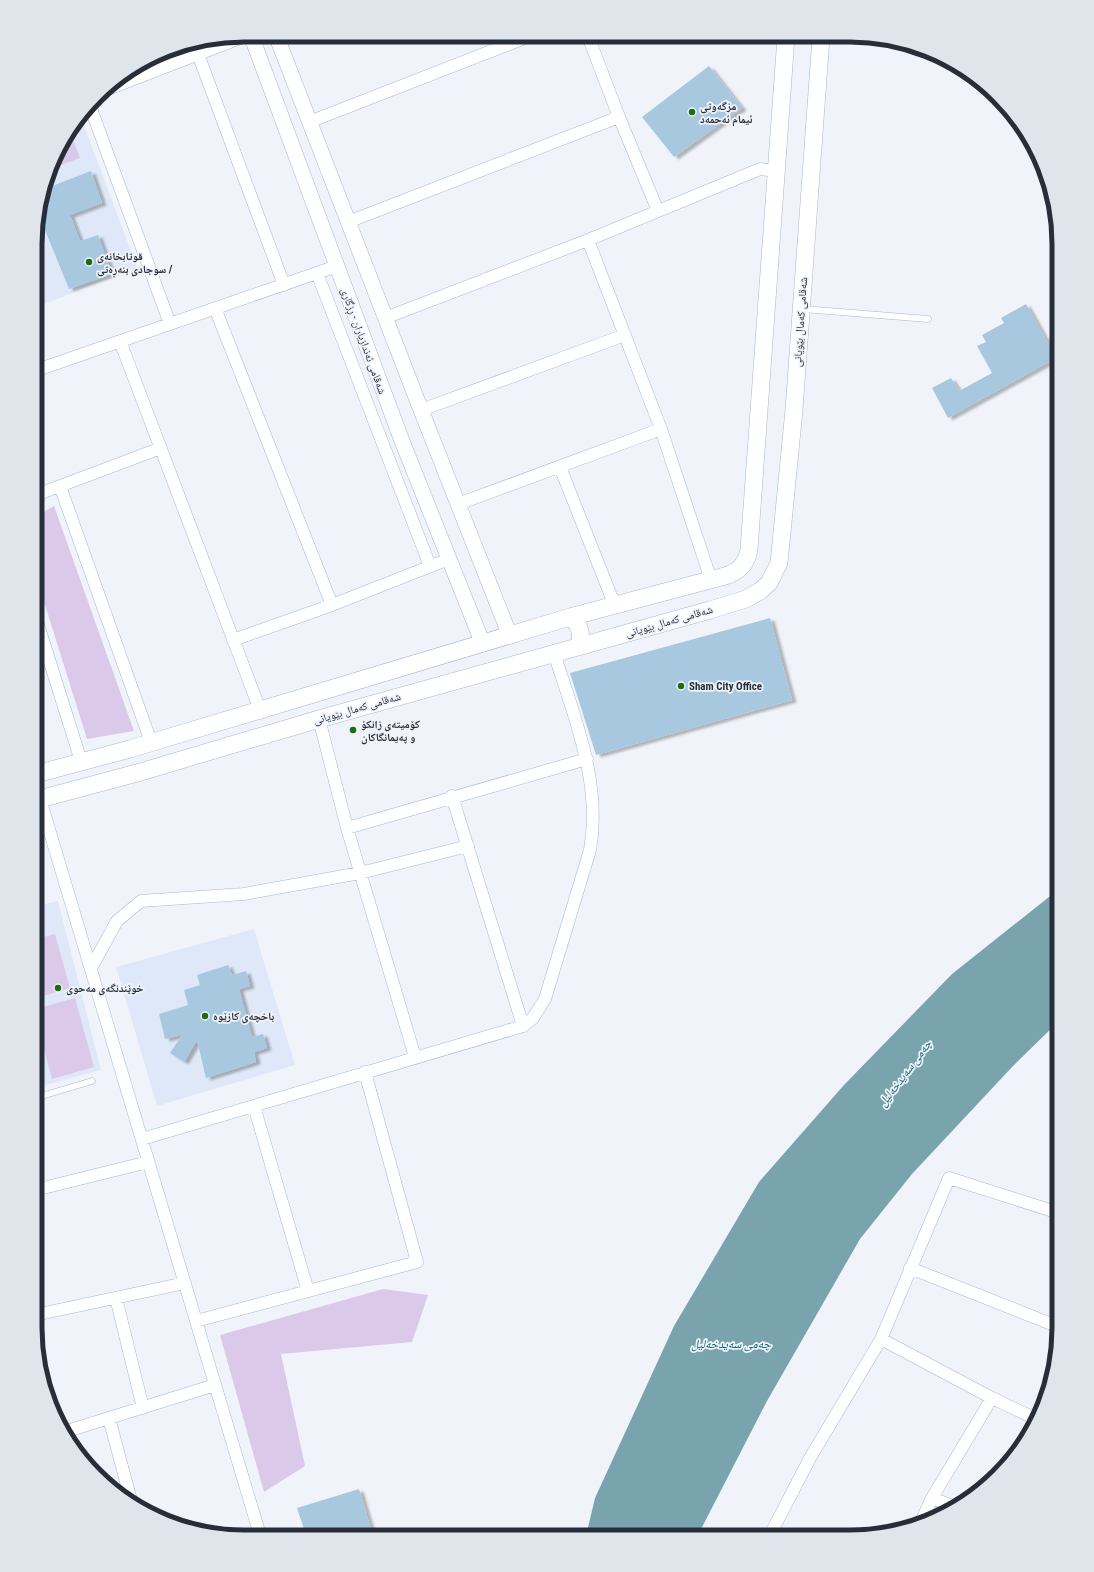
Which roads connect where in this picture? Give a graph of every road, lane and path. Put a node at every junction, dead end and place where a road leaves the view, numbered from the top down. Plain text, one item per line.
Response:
1 (230, 42) edge
2 (252, 42) edge
3 (279, 42) edge
4 (515, 42) edge
5 (590, 42) edge
6 (786, 42) edge
7 (820, 42) edge
8 (198, 54) junction
9 (140, 72) edge
10 (92, 111) edge
11 (619, 117) junction
12 (309, 122) junction
13 (776, 170) junction
14 (331, 178) junction
15 (307, 187) junction
16 (658, 211) junction
17 (348, 222) junction
18 (588, 240) junction
19 (337, 266) junction
20 (317, 273) junction
21 (284, 284) junction
22 (215, 308) junction
23 (801, 309) junction
24 (385, 318) junction
25 (928, 319) dead end
26 (170, 324) junction
27 (625, 335) junction
28 (120, 341) junction
29 (42, 368) edge
30 (421, 410) junction
31 (661, 429) junction
32 (161, 448) junction
33 (560, 467) junction
34 (60, 486) junction
35 (42, 493) edge
36 (458, 504) junction
37 (449, 559) junction
38 (430, 566) junction
39 (711, 580) junction
40 (332, 604) junction
41 (615, 606) junction
42 (570, 617) junction
43 (510, 636) junction
44 (42, 637) edge
45 (233, 640) junction
46 (483, 644) junction
47 (579, 646) junction
48 (554, 653) junction
49 (260, 710) junction
50 (319, 719) junction
51 (151, 742) junction
52 (130, 749) junction
53 (587, 759) junction
54 (81, 761) junction
55 (42, 772) edge
56 (137, 774) junction
57 (452, 796) junction
58 (42, 799) edge
59 (42, 813) edge
60 (347, 828) junction
61 (468, 846) junction
62 (360, 873) junction
63 (91, 968) junction
64 (523, 1026) junction
65 (415, 1057) junction
66 (365, 1072) junction
67 (92, 1081) dead end
68 (42, 1096) edge
69 (254, 1106) junction
70 (142, 1139) junction
71 (148, 1162) junction
72 (42, 1188) edge
73 (1052, 1211) edge
74 (910, 1268) junction
75 (185, 1283) junction
76 (308, 1291) junction
77 (116, 1298) junction
78 (42, 1314) edge
79 (196, 1321) junction
80 (1052, 1325) edge
81 (881, 1339) junction
82 (215, 1385) junction
83 (992, 1398) junction
84 (143, 1408) junction
85 (1031, 1417) edge
86 (109, 1418) junction
87 (70, 1430) edge
88 (129, 1494) edge
89 (932, 1498) junction
90 (948, 1505) edge
91 (924, 1516) edge
92 (258, 1530) edge
93 (773, 1530) edge

1 - 8 street
2 - 15 street, شەقامی ئەندازیاران - ڕزگاری
3 - 12 street
4 - 12 street
5 - 11 street
6 - 13 main road
7 - 23 main road, شەقامی کەمال بێویانی
8 - 9 street
8 - 21 street
10 - 26 street
11 - 16 street
11 - 17 street
12 - 14 street
13 - 16 street
13 - 39 main road
14 - 15 street
14 - 17 street
15 - 19 street, شەقامی ئەندازیاران - ڕزگاری
16 - 18 street
17 - 24 street
18 - 24 street
18 - 27 street
19 - 20 street
19 - 37 street, شەقامی ئەندازیاران - ڕزگاری
20 - 21 street
20 - 38 street
21 - 22 street
22 - 26 street
22 - 40 street
23 - 25 lane
23 - 47 main road, شەقامی کەمال بێویانی
24 - 30 street
26 - 28 street
27 - 30 street
27 - 31 street
28 - 29 street
28 - 32 street
30 - 36 street
31 - 33 street
31 - 39 street
32 - 34 street
32 - 45 street
33 - 36 street
33 - 41 street
34 - 35 street
34 - 51 street
36 - 43 street
37 - 38 street
37 - 46 street, شەقامی ئەندازیاران - ڕزگاری
38 - 40 street
39 - 41 main road
40 - 45 street
41 - 42 main road
42 - 43 main road
42 - 47 main road
43 - 46 main road
44 - 54 street
45 - 49 street
46 - 49 main road
47 - 48 main road, شەقامی کەمال بێویانی
48 - 50 main road, شەقامی کەمال بێویانی
48 - 53 street
49 - 51 main road
50 - 56 main road, شەقامی کەمال بێویانی
50 - 60 street
51 - 52 main road
52 - 54 main road
52 - 56 main road
53 - 57 street
53 - 64 street
54 - 55 main road
56 - 58 main road, شەقامی کەمال بێویانی
57 - 60 street
57 - 61 street
59 - 63 street
60 - 62 street
61 - 62 street
61 - 64 street
62 - 63 street
62 - 65 street
63 - 70 street
64 - 65 street
65 - 66 street
66 - 69 street
66 - 76 street
67 - 68 lane
69 - 70 street
69 - 76 street
70 - 71 street
71 - 72 street
71 - 75 street
73 - 74 street
74 - 80 street
74 - 81 street
75 - 77 street
75 - 79 street
76 - 79 street
77 - 78 street
77 - 84 street
79 - 82 street
81 - 83 street
81 - 93 street
82 - 84 street
82 - 92 street
83 - 85 street
83 - 89 street
84 - 86 street
86 - 87 street
86 - 88 street
89 - 90 street
89 - 91 street

